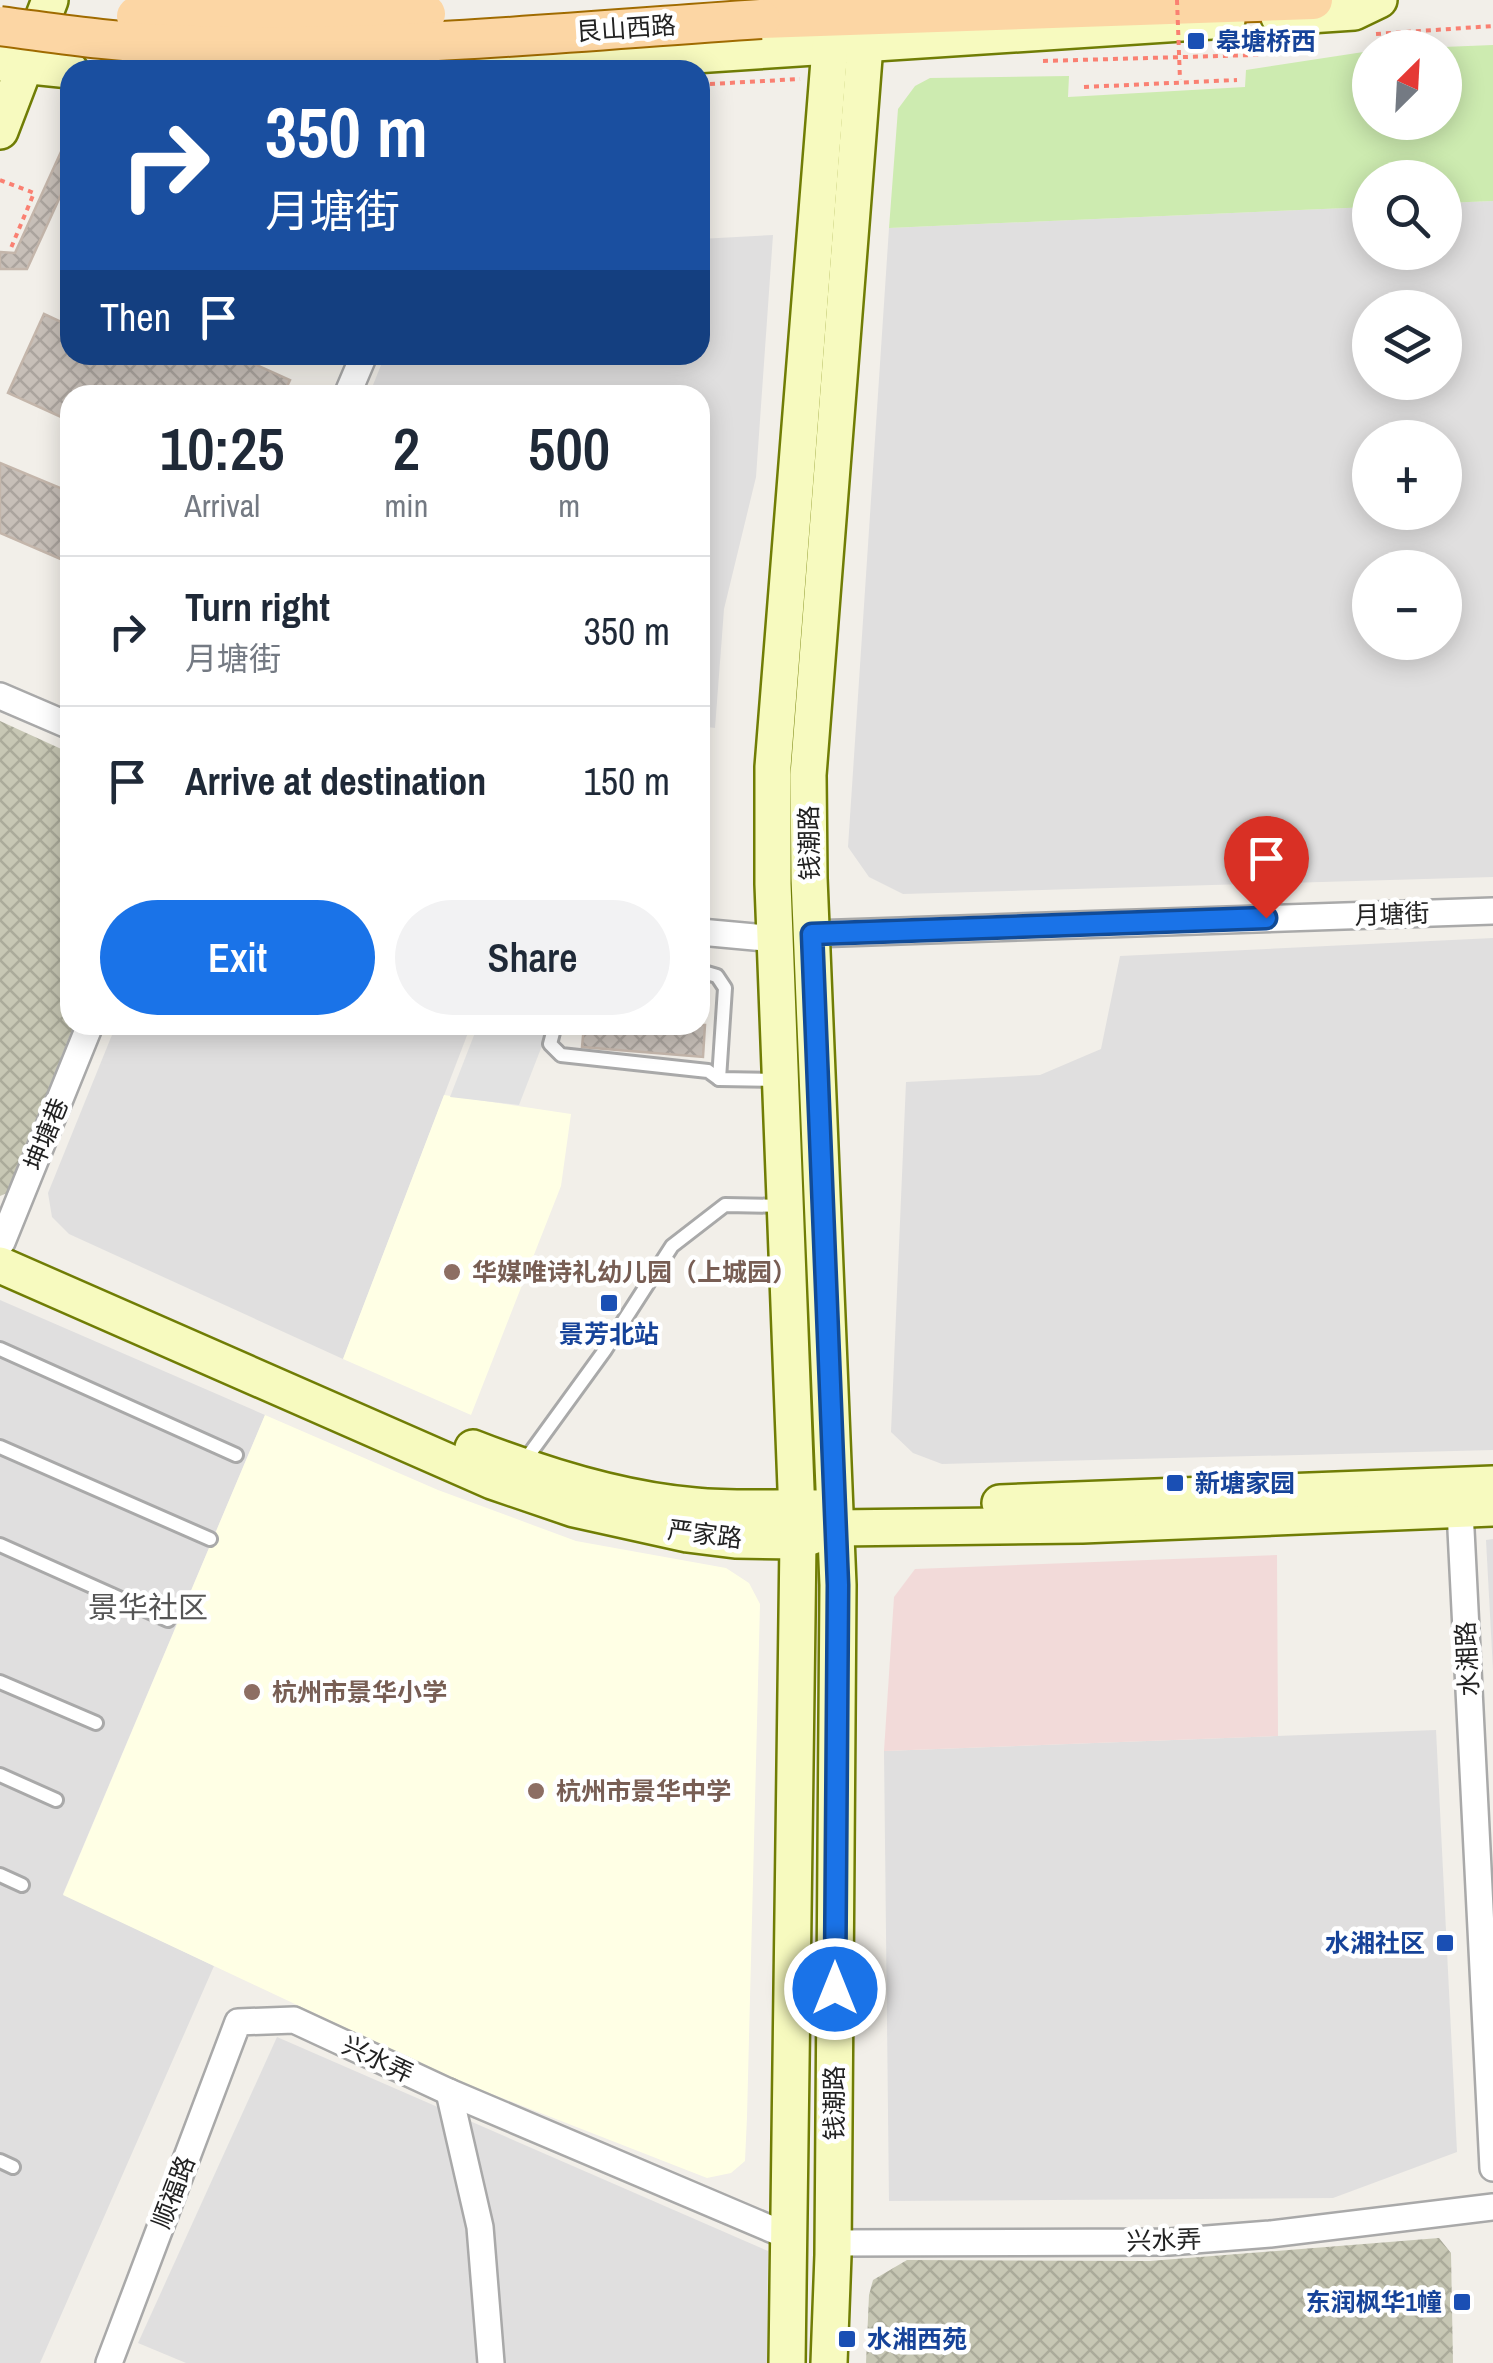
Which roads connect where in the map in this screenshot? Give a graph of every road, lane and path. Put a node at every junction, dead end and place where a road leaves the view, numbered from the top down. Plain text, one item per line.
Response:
1 (50, 0) edge
2 (728, 0) edge
3 (1177, 0) edge
4 (1313, 0) edge
5 (1380, 0) edge
6 (0, 1) edge
7 (0, 26) edge
8 (865, 45) junction
9 (830, 48) junction
10 (631, 60) edge
11 (13, 66) edge
12 (60, 69) edge
13 (1180, 80) junction
14 (1237, 80) dead end
15 (1084, 88) dead end
16 (0, 132) edge
17 (0, 180) edge
18 (11, 248) dead end
19 (0, 696) edge
20 (60, 722) edge
21 (1493, 911) edge
22 (710, 933) edge
23 (812, 934) junction
24 (776, 939) junction
25 (710, 974) edge
26 (86, 1035) edge
27 (552, 1035) edge
28 (719, 1079) junction
29 (781, 1080) junction
30 (786, 1206) junction
31 (1, 1250) edge
32 (0, 1349) edge
33 (0, 1447) edge
34 (236, 1454) dead end
35 (521, 1464) junction
36 (1493, 1467) edge
37 (1493, 1484) edge
38 (1416, 1487) junction
39 (1477, 1509) edge
40 (836, 1518) junction
41 (798, 1524) junction
42 (1493, 1528) edge
43 (210, 1539) dead end
44 (0, 1545) edge
45 (168, 1620) dead end
46 (0, 1682) edge
47 (96, 1723) dead end
48 (0, 1775) edge
49 (56, 1800) dead end
50 (0, 1875) edge
51 (22, 1885) dead end
52 (238, 2022) joint
53 (449, 2092) junction
54 (1493, 2168) edge
55 (1493, 2207) edge
56 (790, 2236) junction
57 (833, 2242) junction
58 (109, 2363) edge
59 (491, 2363) edge
60 (787, 2363) edge
61 (829, 2363) edge

1 - 11 main road
2 - 6 main road, 艮山西路, bridge
3 - 13 path, bridge
4 - 7 main road, 艮山西路, bridge
5 - 8 main road, 艮山西路
8 - 9 main road, 艮山西路
8 - 23 main road, 钱潮路
9 - 10 main road, 艮山西路
9 - 24 main road, 钱潮路
11 - 12 main road
11 - 16 main road
13 - 14 path
13 - 15 path
17 - 18 path
19 - 20 street
21 - 23 street, 月塘街
22 - 24 street
23 - 40 main road, 钱潮路
24 - 29 main road, 钱潮路
25 - 28 lane
26 - 31 street, 坤塘巷
27 - 28 lane
28 - 29 lane
29 - 30 main road, 钱潮路
30 - 35 lane
30 - 41 main road, 钱潮路
31 - 35 main road, 严家路
31 - 41 main road, 严家路
32 - 34 lane
33 - 43 lane
35 - 41 main road, 严家路
36 - 38 main road, 严家路
37 - 38 main road, 严家路
38 - 40 main road, 严家路
39 - 40 main road, 严家路
39 - 42 main road
39 - 54 street, 水湘路
40 - 41 main road, 严家路
40 - 57 main road, 钱潮路
41 - 56 main road, 钱潮路
44 - 45 lane
46 - 47 lane
48 - 49 lane
50 - 51 lane
52 - 53 street, 兴水弄
52 - 58 street, 顺福路
53 - 56 street, 兴水弄
53 - 59 street
55 - 57 street, 兴水弄
56 - 60 main road, 钱潮路
57 - 61 main road, 钱潮路

